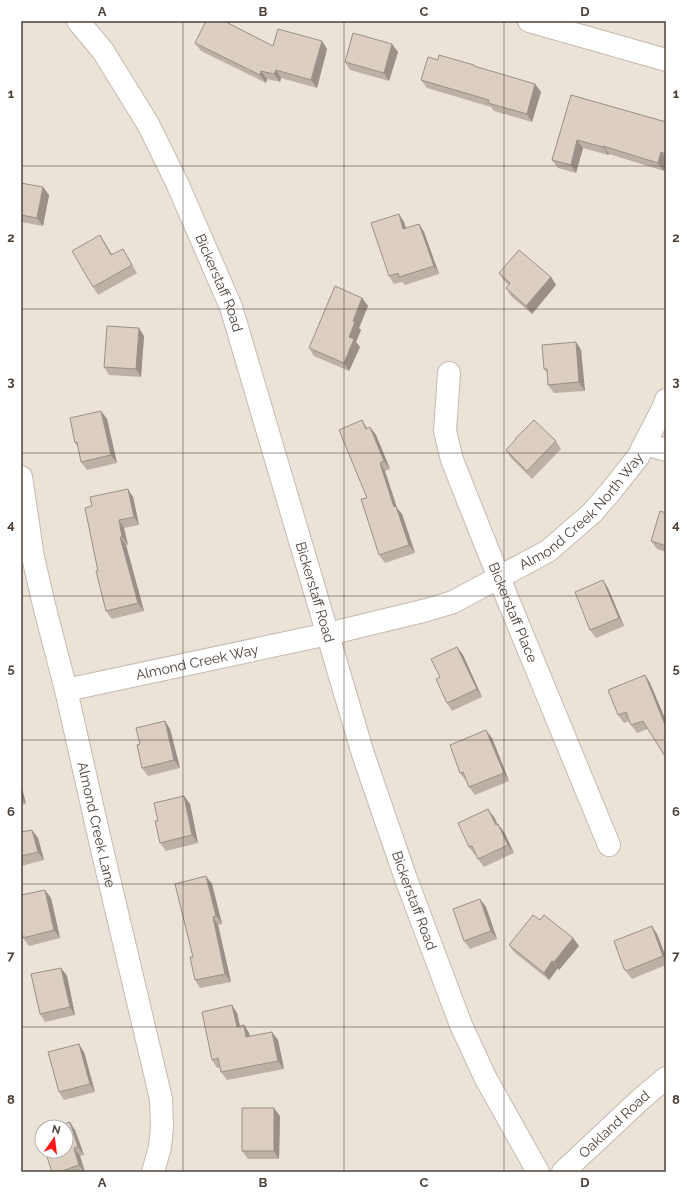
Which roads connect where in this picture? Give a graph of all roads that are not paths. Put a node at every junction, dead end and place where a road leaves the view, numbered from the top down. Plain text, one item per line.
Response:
1 (78, 21) edge
2 (529, 21) edge
3 (666, 60) edge
4 (449, 373) dead end
5 (666, 400) edge
6 (645, 444) junction
7 (666, 450) edge
8 (21, 477) edge
9 (499, 578) junction
10 (328, 634) junction
11 (66, 690) junction
12 (609, 845) dead end
13 (666, 1078) edge
14 (153, 1172) edge
15 (538, 1172) edge
16 (563, 1172) edge

1 - 10 street, Bickerstaff Road
2 - 3 street
4 - 9 street, Bickerstaff Place
5 - 6 street, Almond Creek North Way
6 - 7 street
6 - 9 street, Almond Creek North Way
8 - 11 street, Almond Creek Lane
9 - 10 street, Almond Creek North Way
9 - 12 street, Bickerstaff Place
10 - 11 street, Almond Creek Way
10 - 15 street, Bickerstaff Road
11 - 14 street, Almond Creek Lane
13 - 16 street, Oakland Road

